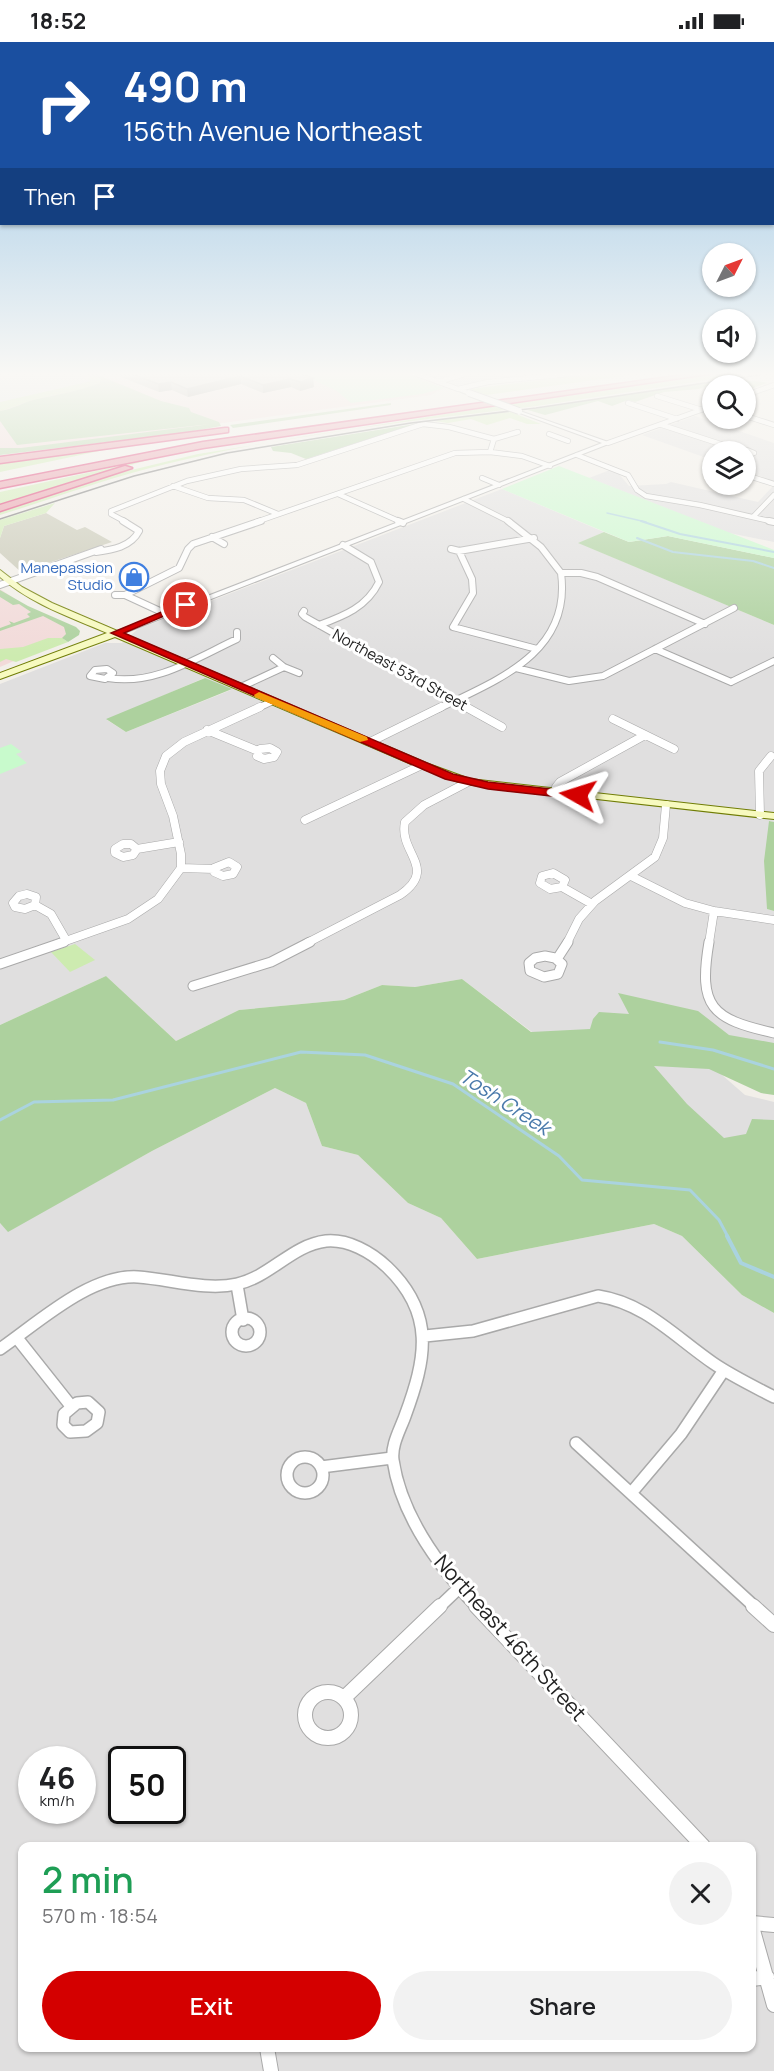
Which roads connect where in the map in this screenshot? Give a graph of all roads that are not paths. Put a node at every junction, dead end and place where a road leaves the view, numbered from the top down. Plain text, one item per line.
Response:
1 (51, 468) edge
2 (82, 468) edge
3 (105, 468) edge
4 (130, 468) edge
5 (275, 468) edge
6 (414, 468) edge
7 (543, 468) edge
8 (609, 468) edge
9 (391, 476) junction
10 (756, 476) edge
11 (0, 478) edge
12 (482, 478) dead end
13 (403, 480) dead end
14 (774, 484) edge
15 (0, 485) edge
16 (500, 485) junction
17 (173, 486) junction
18 (0, 490) edge
19 (338, 494) junction
20 (774, 495) edge
21 (464, 499) junction
22 (0, 508) edge
23 (279, 514) junction
24 (754, 516) junction
25 (294, 519) dead end
26 (403, 522) junction
27 (774, 522) edge
28 (212, 537) junction
29 (534, 538) junction
30 (224, 543) dead end
31 (342, 545) junction
32 (451, 549) dead end
33 (459, 551) junction
34 (0, 573) edge
35 (561, 573) junction
36 (4, 583) edge
37 (115, 595) dead end
38 (125, 595) junction
39 (734, 608) dead end
40 (304, 611) dead end
41 (164, 613) junction
42 (79, 618) junction
43 (705, 624) junction
44 (319, 625) junction
45 (453, 627) junction
46 (445, 628) dead end
47 (237, 632) dead end
48 (116, 633) junction
49 (70, 649) junction
50 (537, 649) junction
51 (655, 649) junction
52 (273, 658) dead end
53 (774, 661) edge
54 (185, 662) junction
55 (284, 667) junction
56 (516, 668) junction
57 (299, 673) dead end
58 (0, 676) edge
59 (108, 678) dead end
60 (241, 687) junction
61 (273, 701) junction
62 (455, 701) junction
63 (613, 719) dead end
64 (502, 727) dead end
65 (207, 730) junction
66 (645, 735) junction
67 (370, 742) junction
68 (674, 749) dead end
69 (258, 751) dead end
70 (771, 756) dead end
71 (422, 765) junction
72 (468, 782) junction
73 (556, 793) junction
74 (666, 805) junction
75 (760, 815) junction
76 (774, 816) edge
77 (305, 820) dead end
78 (179, 842) junction
79 (137, 849) dead end
80 (181, 868) junction
81 (214, 869) dead end
82 (631, 876) junction
83 (562, 887) dead end
84 (592, 904) junction
85 (35, 905) dead end
86 (714, 911) junction
87 (774, 920) edge
88 (66, 940) junction
89 (557, 959) dead end
90 (0, 964) edge
91 (193, 986) dead end
92 (774, 1033) edge
93 (237, 1285) junction
94 (243, 1320) dead end
95 (425, 1336) junction
96 (17, 1338) junction
97 (0, 1349) edge
98 (724, 1371) junction
99 (774, 1397) edge
100 (71, 1406) dead end
101 (576, 1443) dead end
102 (392, 1458) junction
103 (321, 1467) dead end
104 (632, 1492) junction
105 (459, 1588) junction
106 (774, 1624) edge
107 (344, 1698) dead end
108 (699, 1842) edge
109 (756, 1925) edge
110 (774, 1925) edge
111 (756, 1955) edge
112 (759, 1978) edge
113 (774, 2005) edge
114 (268, 2052) edge
115 (271, 2071) edge

1 - 11 highway
2 - 15 highway
3 - 18 highway
4 - 22 highway
5 - 17 street
6 - 9 street
7 - 16 street
8 - 24 street
9 - 13 street
9 - 19 street
10 - 14 street
12 - 16 street
16 - 21 street
17 - 23 street
17 - 36 street
19 - 23 street
19 - 26 street
20 - 24 street
21 - 26 street
21 - 29 street
23 - 25 street
23 - 28 street
24 - 27 street
26 - 31 street
28 - 30 street
28 - 38 street
29 - 33 street
29 - 35 street
31 - 41 street
31 - 44 street
32 - 33 street
33 - 45 street
34 - 36 main road
35 - 43 street
35 - 50 street
36 - 42 main road
37 - 38 street
38 - 41 street
39 - 43 street
40 - 44 street, Northeast 53rd Street
41 - 48 street
42 - 48 main road
42 - 49 main road
43 - 51 street
44 - 62 street, Northeast 53rd Street
45 - 46 street
45 - 50 street
47 - 54 street
48 - 49 main road
48 - 54 main road
49 - 58 main road
50 - 56 street
51 - 53 street
51 - 56 street
52 - 55 street
54 - 59 street
54 - 60 main road
55 - 57 street
55 - 60 street
56 - 62 street
60 - 61 main road
61 - 65 street
61 - 67 main road
62 - 64 street, Northeast 53rd Street
62 - 67 street
63 - 66 street
65 - 69 street
65 - 78 street
66 - 68 street
66 - 73 street
67 - 71 main road
70 - 75 street
71 - 72 main road
71 - 77 street
72 - 73 main road
72 - 91 street
73 - 74 main road
74 - 75 main road
74 - 82 street
75 - 76 main road
78 - 79 street
78 - 80 street
80 - 81 street
80 - 88 street
82 - 84 street
82 - 86 street
83 - 84 street
84 - 89 street
85 - 88 street
86 - 87 street
86 - 92 street
88 - 90 street
93 - 94 street
93 - 95 street
93 - 96 street
95 - 98 street
95 - 102 street
96 - 97 street
96 - 100 street
98 - 99 street
98 - 104 street
101 - 104 street
102 - 103 street
102 - 105 street, Northeast 46th Street
104 - 106 street
105 - 107 street
105 - 108 street, Northeast 46th Street
109 - 110 street
111 - 112 street
112 - 113 street
114 - 115 street

